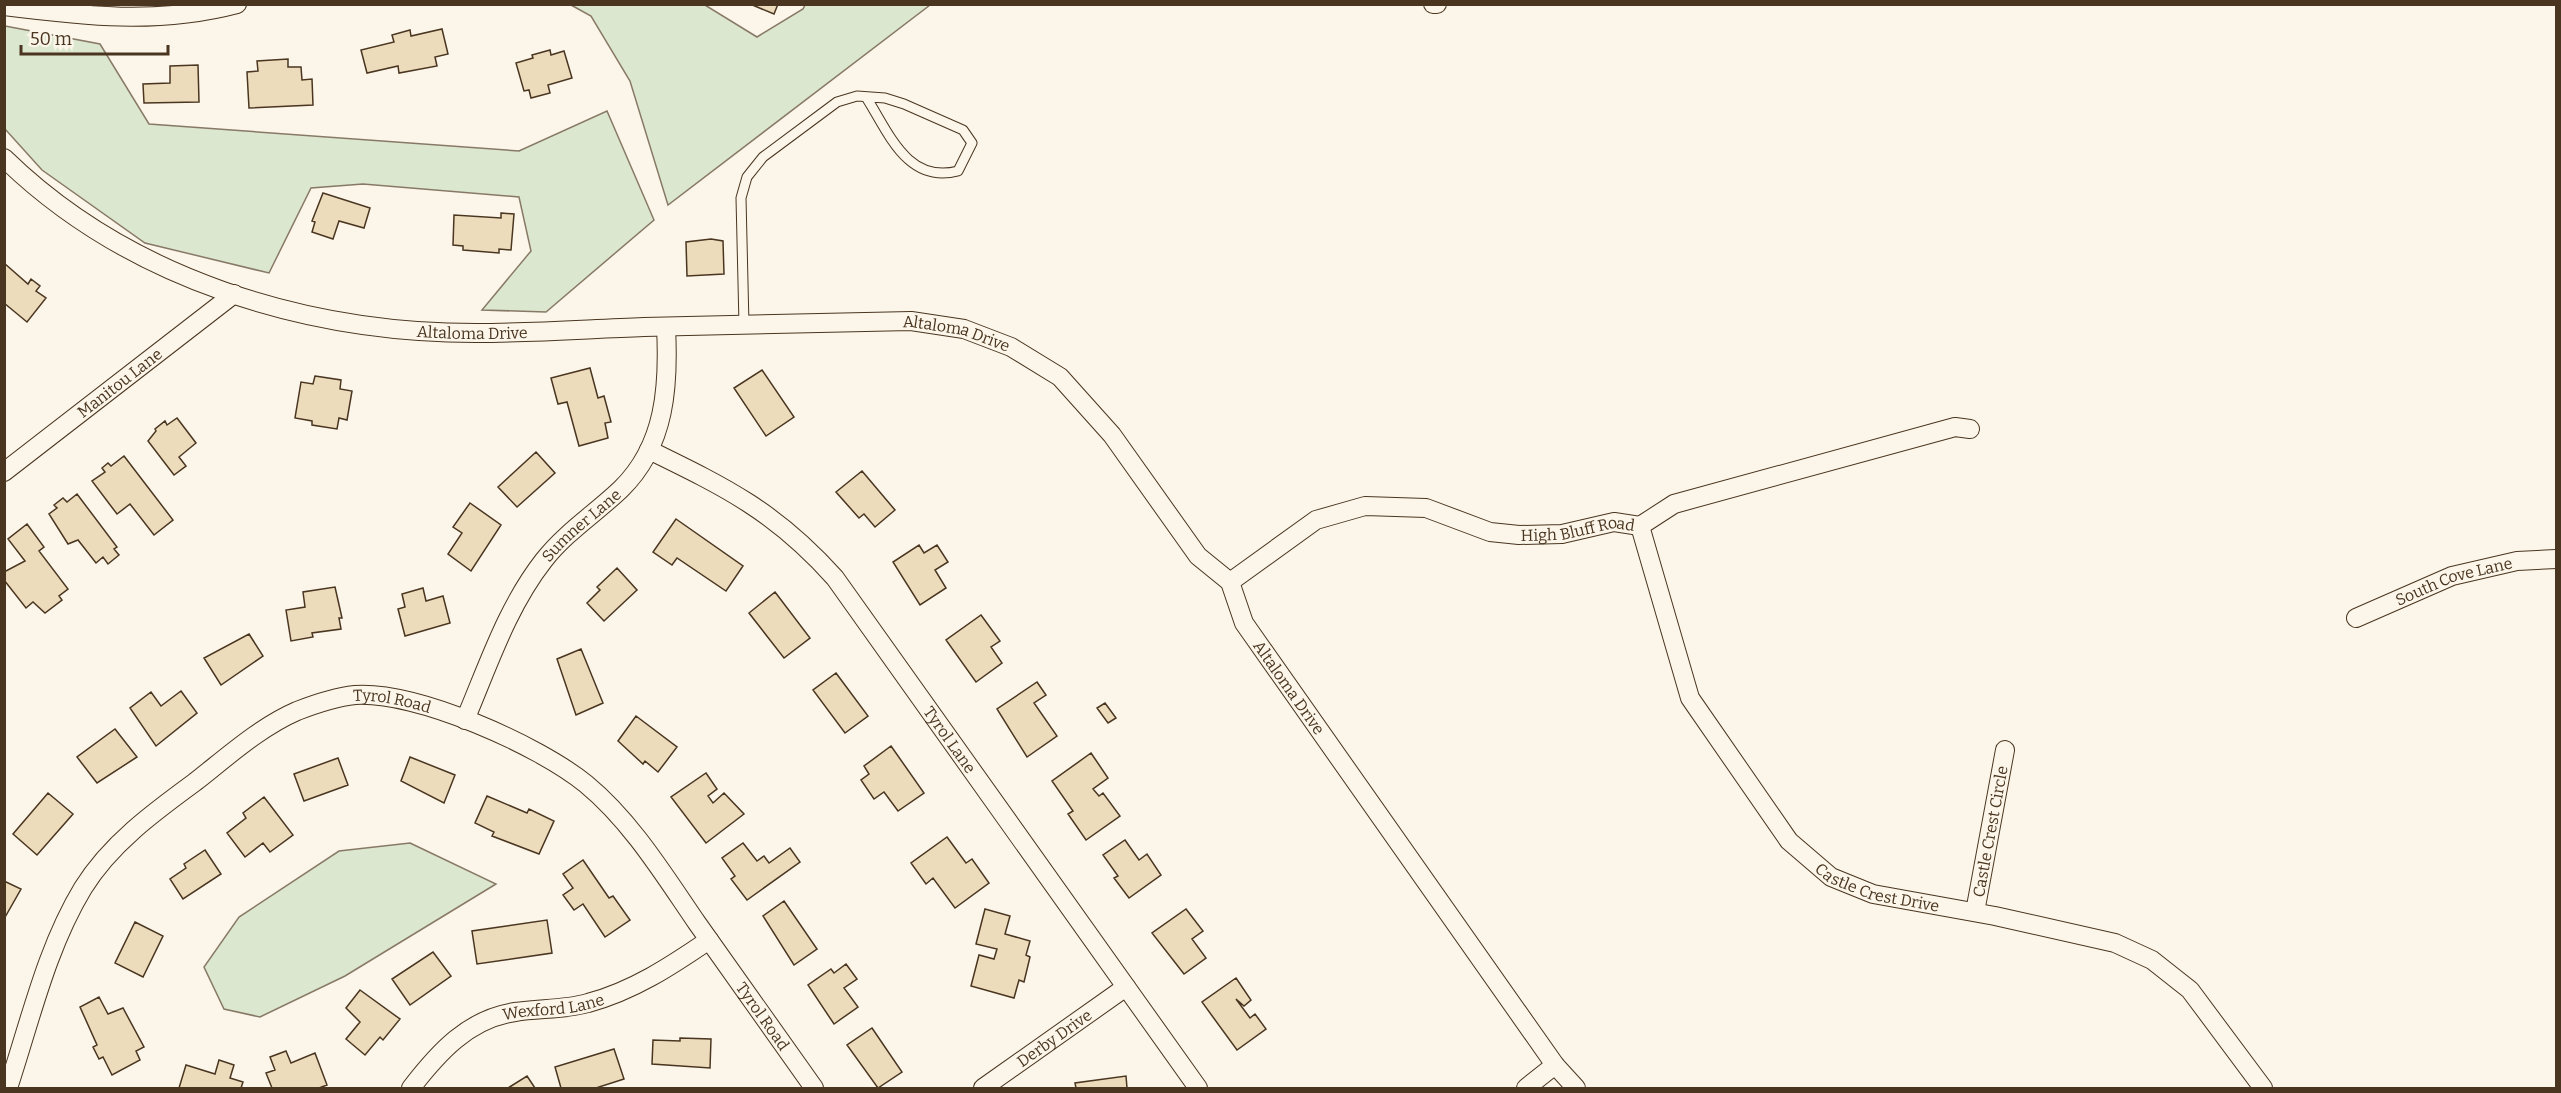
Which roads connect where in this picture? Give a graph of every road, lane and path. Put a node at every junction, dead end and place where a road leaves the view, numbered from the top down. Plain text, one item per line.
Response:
1 (237, 4) edge
2 (4, 6) edge
3 (866, 97) junction
4 (4, 158) edge
5 (234, 294) junction
6 (744, 325) junction
7 (666, 327) junction
8 (1970, 429) dead end
9 (648, 450) junction
10 (4, 472) edge
11 (1640, 526) junction
12 (2556, 559) edge
13 (1230, 582) junction
14 (2356, 618) dead end
15 (465, 720) junction
16 (2005, 750) dead end
17 (1975, 912) junction
18 (709, 940) junction
19 (1126, 987) junction
20 (1555, 1065) junction
21 (8, 1089) edge
22 (411, 1089) edge
23 (814, 1089) edge
24 (983, 1089) edge
25 (1198, 1089) edge
26 (1526, 1089) edge
27 (1576, 1089) edge
28 (2263, 1089) edge

1 - 2 street
3 - 3 lane
3 - 6 lane
4 - 5 street, Altaloma Drive
5 - 7 street, Altaloma Drive
5 - 10 street, Manitou Lane
6 - 7 street, Altaloma Drive
6 - 13 street, Altaloma Drive
7 - 9 street, Sumner Lane
8 - 11 street, High Bluff Road
9 - 15 street, Sumner Lane
9 - 19 street, Tyrol Lane
11 - 13 street, High Bluff Road
11 - 17 street, Castle Crest Drive
12 - 14 street, South Cove Lane
13 - 20 street, Altaloma Drive
15 - 18 street, Tyrol Road
15 - 21 street, Tyrol Road
16 - 17 street, Castle Crest Circle
17 - 28 street, Castle Crest Drive
18 - 22 street, Wexford Lane
18 - 23 street, Tyrol Road
19 - 24 street, Derby Drive
19 - 25 street, Tyrol Lane
20 - 26 street
20 - 27 street, Altaloma Drive

